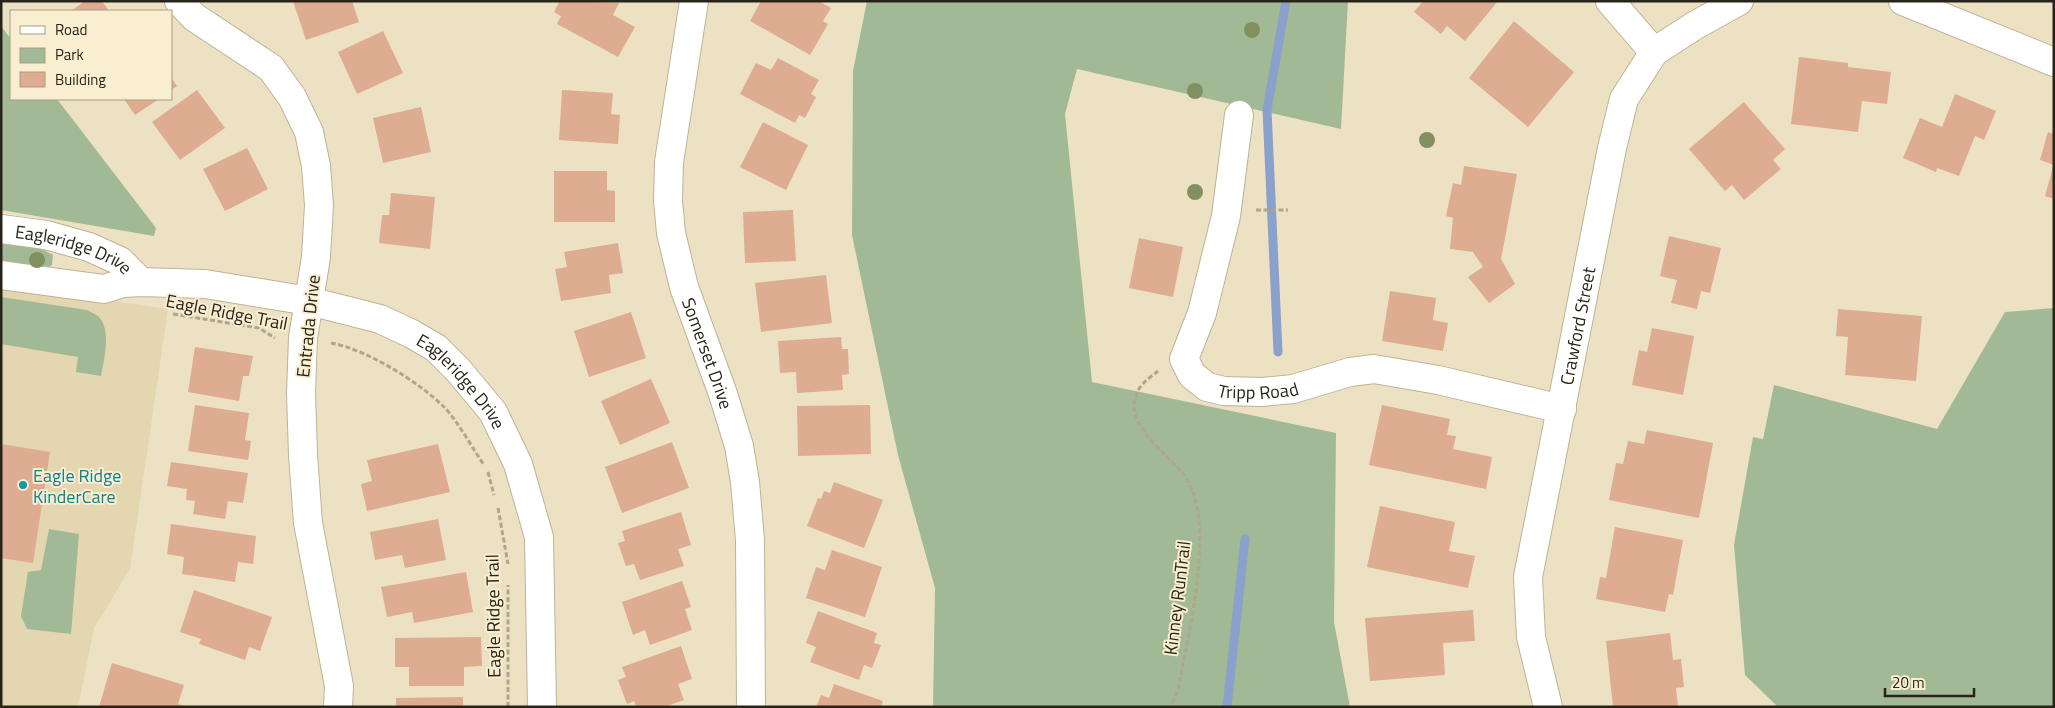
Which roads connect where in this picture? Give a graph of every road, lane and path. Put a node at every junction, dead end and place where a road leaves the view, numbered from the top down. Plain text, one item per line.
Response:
1 (179, 1) edge
2 (694, 1) edge
3 (1610, 1) edge
4 (1739, 1) edge
5 (1904, 1) edge
6 (1654, 52) junction
7 (2054, 62) edge
8 (1239, 115) dead end
9 (1253, 210) dead end
10 (1288, 210) dead end
11 (1, 229) edge
12 (1, 275) edge
13 (141, 282) junction
14 (309, 301) junction
15 (168, 314) dead end
16 (303, 338) junction
17 (1184, 359) junction
18 (1562, 409) junction
19 (508, 565) dead end
20 (508, 584) dead end
21 (338, 707) edge
22 (508, 707) edge
23 (542, 707) edge
24 (751, 707) edge
25 (1171, 707) edge
26 (1548, 707) edge

1 - 14 street, Entrada Drive
2 - 24 street, Somerset Drive
3 - 6 street
4 - 6 street, Crawford Street
5 - 7 street
6 - 18 street, Crawford Street
8 - 17 street
9 - 10 path
11 - 13 street, Eagleridge Drive
12 - 13 street, Eagleridge Drive
13 - 14 street, Eagleridge Drive
14 - 16 street, Entrada Drive
14 - 23 street, Eagleridge Drive
15 - 16 path, Eagle Ridge Trail
16 - 19 path, Eagle Ridge Trail
16 - 21 street, Entrada Drive
17 - 18 street, Tripp Road
17 - 25 path, Kinney RunTrail
18 - 26 street, Crawford Street
20 - 22 path, Eagle Ridge Trail

